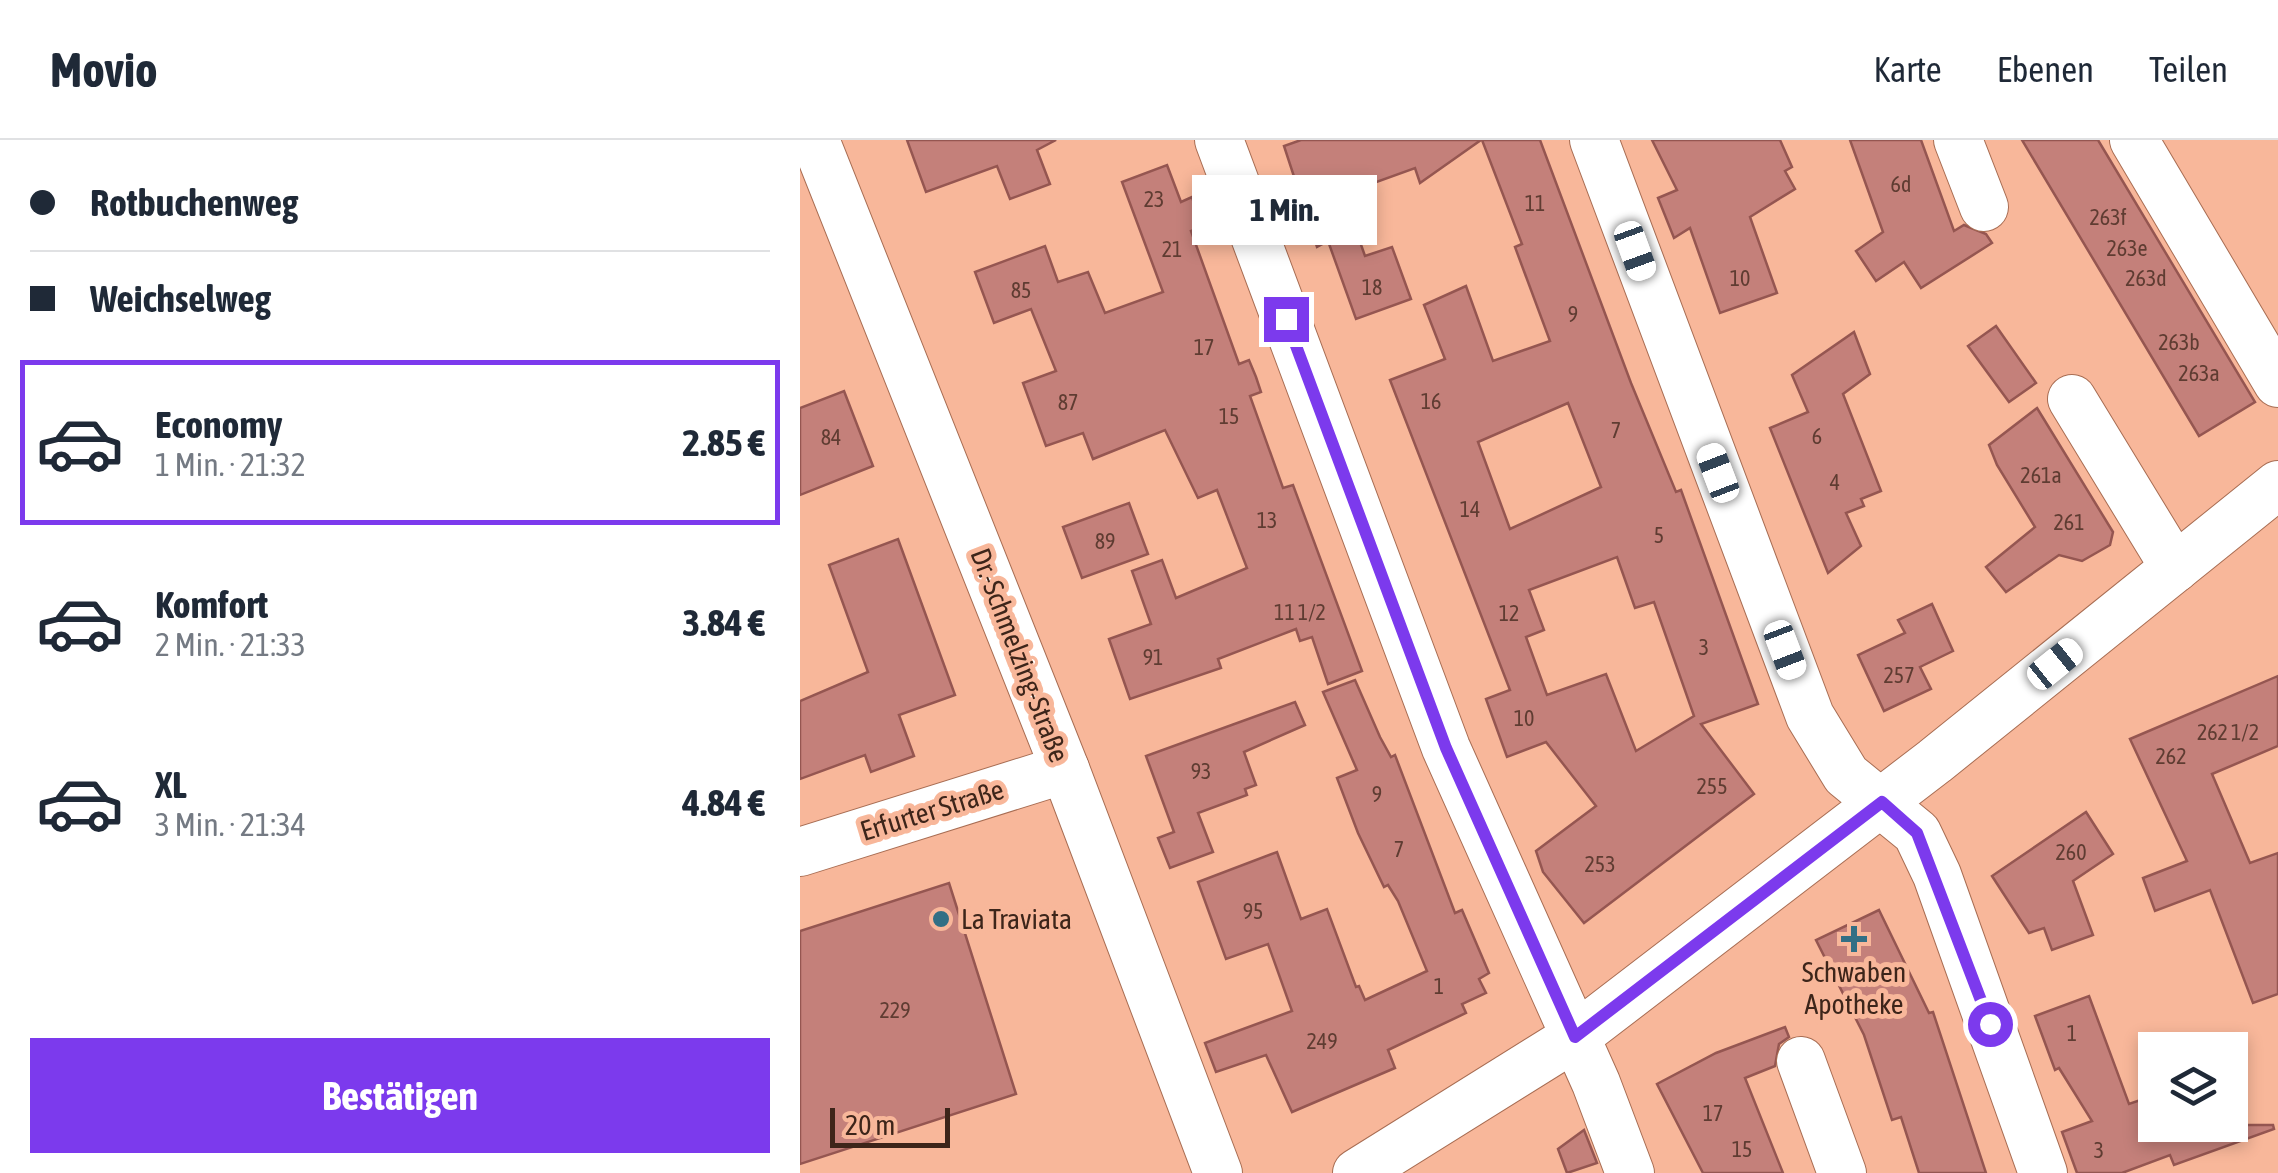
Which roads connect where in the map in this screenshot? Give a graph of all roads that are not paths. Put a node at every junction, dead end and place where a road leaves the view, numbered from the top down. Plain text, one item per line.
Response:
1 (815, 140) edge
2 (1219, 140) edge
3 (1594, 140) edge
4 (1958, 140) edge
5 (2134, 140) edge
6 (1984, 207) dead end
7 (2278, 383) edge
8 (2072, 400) dead end
9 (2278, 485) edge
10 (2175, 568) junction
11 (1065, 769) junction
12 (1882, 802) junction
13 (800, 852) edge
14 (1575, 1037) junction
15 (1801, 1060) dead end
16 (1408, 1160) edge
17 (1218, 1173) edge
18 (1357, 1173) edge
19 (1630, 1173) edge
20 (1842, 1173) edge
21 (2043, 1173) edge

1 - 11 street, Dr.-Schmelzing-Straße
2 - 14 street
3 - 12 street
4 - 6 street
5 - 7 street
8 - 10 street
9 - 10 street
10 - 12 street
11 - 13 street, Erfurter Straße
11 - 17 street, Dr.-Schmelzing-Straße
12 - 14 street
12 - 21 street
14 - 16 street
14 - 19 street
15 - 20 street
16 - 18 street

